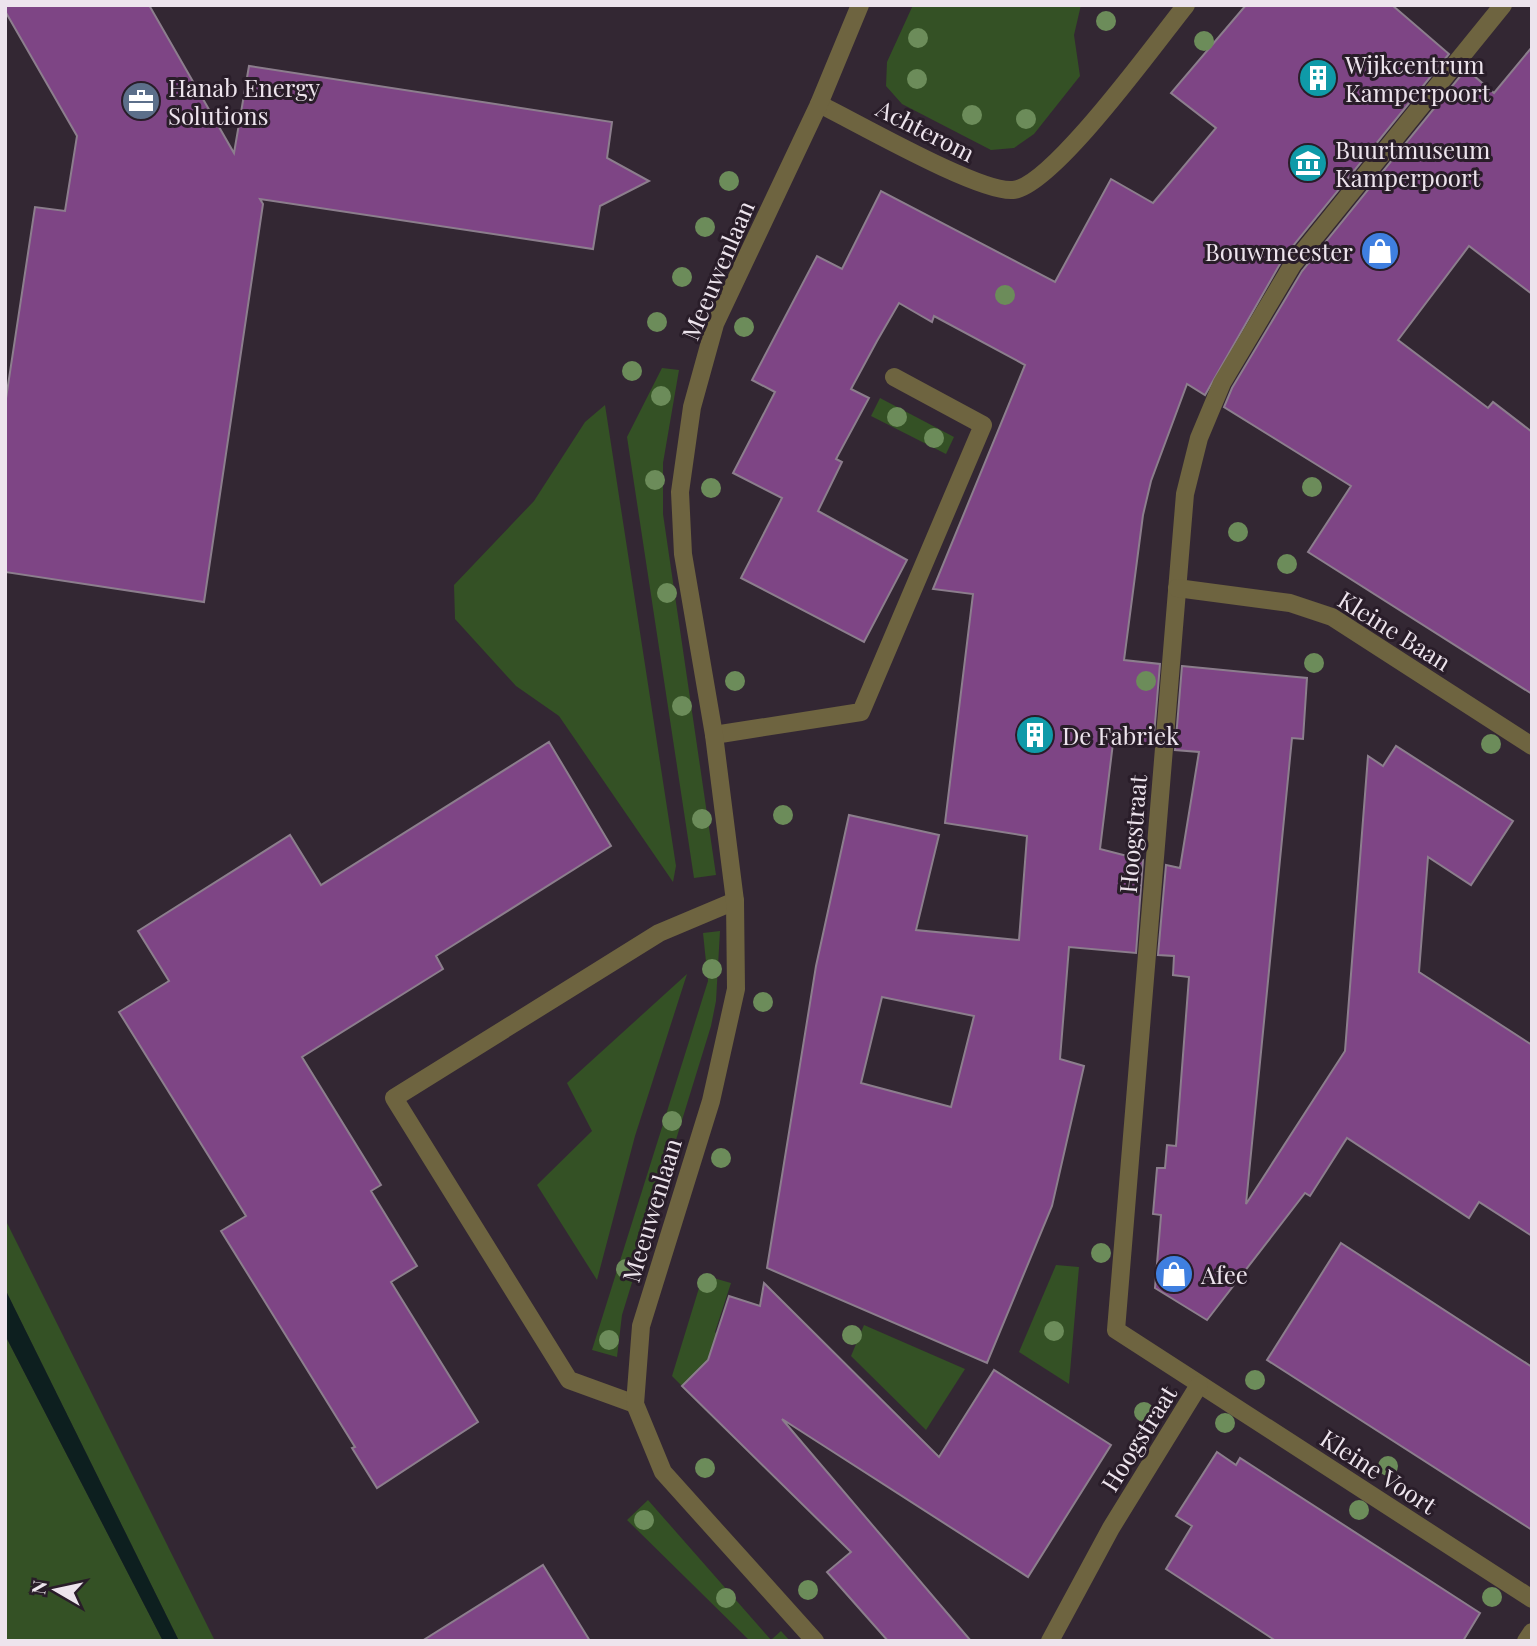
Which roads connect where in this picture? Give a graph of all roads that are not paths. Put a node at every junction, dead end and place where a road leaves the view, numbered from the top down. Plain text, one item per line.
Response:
1 (860, 5) edge
2 (1186, 5) edge
3 (1503, 5) edge
4 (819, 104) junction
5 (894, 377) dead end
6 (1177, 588) junction
7 (715, 735) junction
8 (1532, 746) edge
9 (735, 901) junction
10 (1199, 1385) junction
11 (635, 1404) junction
12 (1532, 1599) edge
13 (1532, 1632) edge
14 (816, 1641) edge
15 (1050, 1641) edge
16 (1527, 1641) edge

1 - 4 street, Meeuwenlaan
2 - 4 street, Achterom
3 - 6 street, Hoogstraat
4 - 7 street, Meeuwenlaan
5 - 7 street
6 - 8 street, Kleine Baan
6 - 10 street, Hoogstraat
7 - 9 street, Meeuwenlaan
9 - 11 street, Meeuwenlaan
9 - 11 street
10 - 12 street, Kleine Voort
10 - 15 street, Hoogstraat
11 - 14 street, Meeuwenlaan
13 - 16 street

